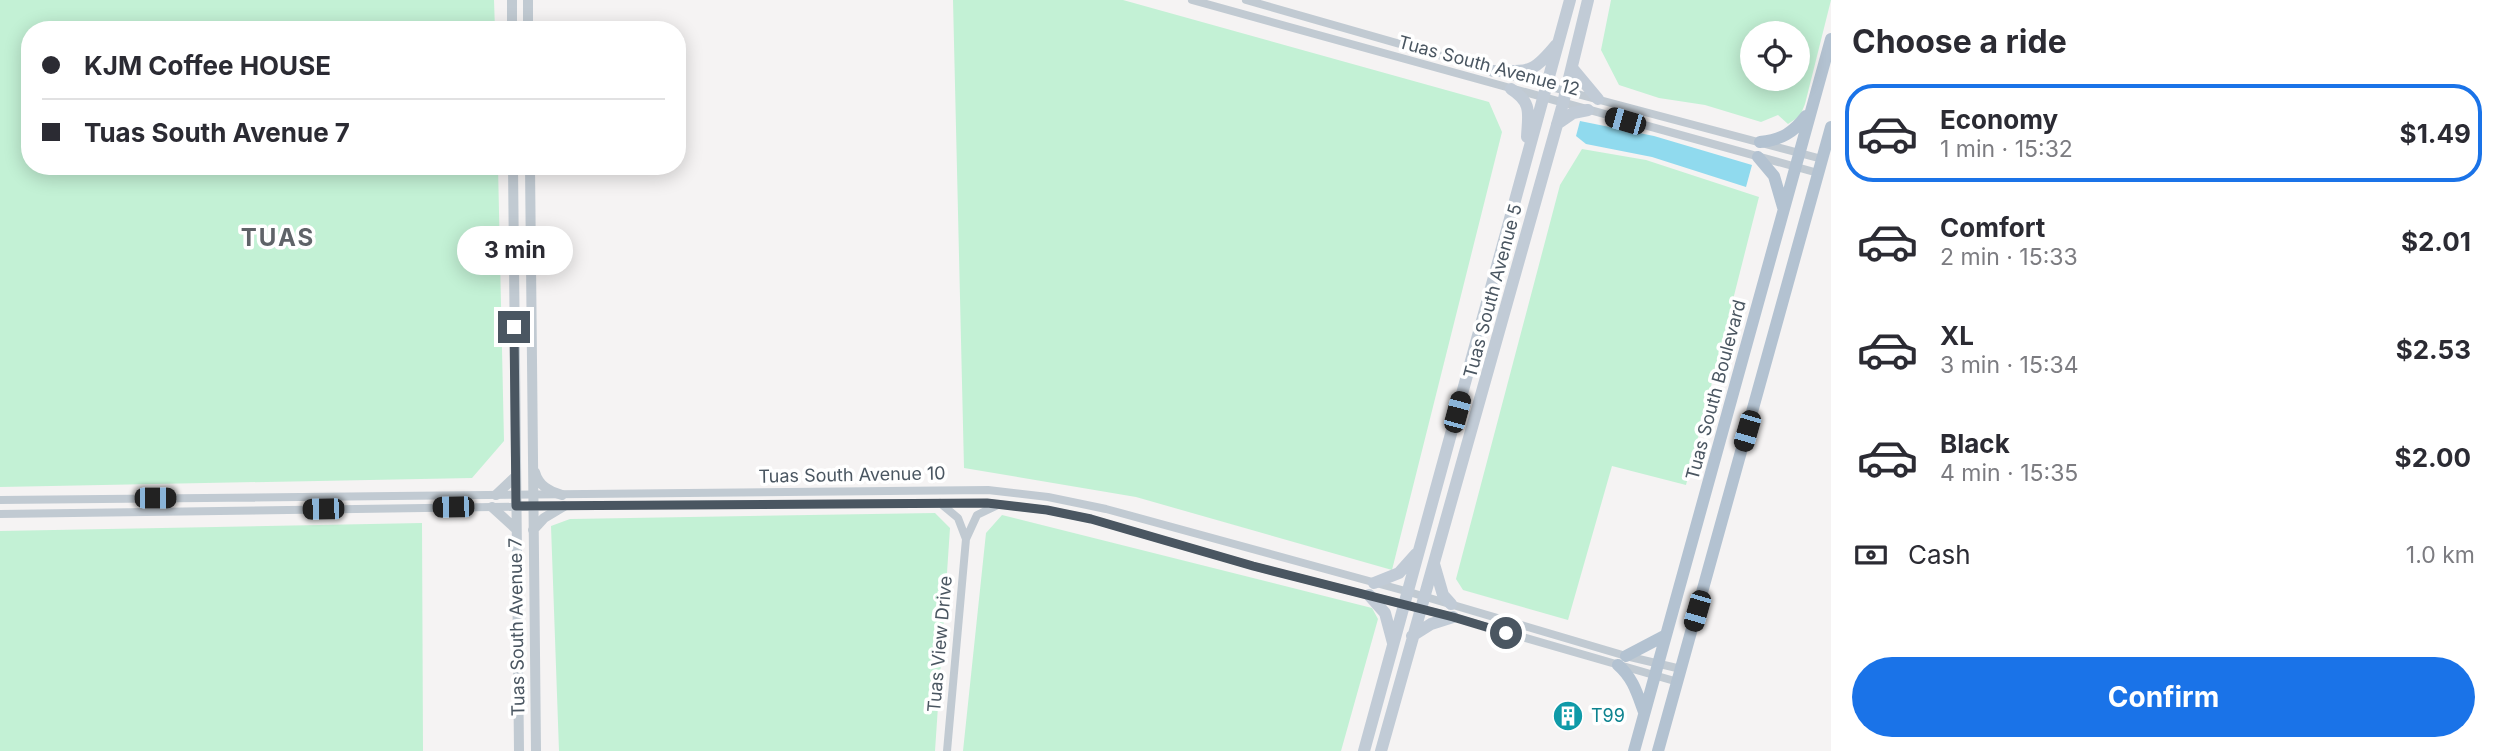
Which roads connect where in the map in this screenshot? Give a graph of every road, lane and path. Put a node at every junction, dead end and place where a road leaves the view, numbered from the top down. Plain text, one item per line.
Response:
1 (512, 0) edge
2 (528, 0) edge
3 (1192, 0) edge
4 (1246, 0) edge
5 (1570, 0) edge
6 (1588, 0) edge
7 (512, 21) edge
8 (528, 21) edge
9 (1831, 39) edge
10 (1559, 40) junction
11 (1573, 69) junction
12 (1493, 71) junction
13 (1511, 89) junction
14 (1545, 92) junction
15 (1565, 97) junction
16 (1598, 99) junction
17 (1812, 109) junction
18 (1588, 110) junction
19 (1557, 124) junction
20 (1831, 127) edge
21 (1760, 142) junction
22 (1800, 153) junction
23 (1758, 157) junction
24 (1822, 159) junction
25 (1525, 162) junction
26 (1796, 167) junction
27 (1818, 173) junction
28 (513, 175) edge
29 (530, 175) edge
30 (1784, 210) junction
31 (533, 463) junction
32 (516, 477) junction
33 (0, 500) edge
34 (563, 500) junction
35 (494, 501) junction
36 (516, 501) junction
37 (533, 501) junction
38 (940, 503) junction
39 (1001, 504) junction
40 (0, 514) edge
41 (516, 529) junction
42 (533, 530) junction
43 (966, 540) junction
44 (1421, 546) junction
45 (1434, 564) junction
46 (1372, 589) junction
47 (1409, 592) junction
48 (1423, 603) junction
49 (1405, 605) junction
50 (1452, 610) junction
51 (1666, 635) junction
52 (1412, 636) junction
53 (1394, 644) junction
54 (1622, 661) junction
55 (1656, 669) junction
56 (1679, 676) junction
57 (1644, 712) junction
58 (519, 751) edge
59 (536, 751) edge
60 (947, 751) edge
61 (1364, 751) edge
62 (1381, 751) edge
63 (1634, 751) edge
64 (1658, 751) edge

1 - 7 street
2 - 8 street
3 - 13 street, Tuas South Avenue 12
4 - 12 street, Tuas South Avenue 12
5 - 10 main road, Tuas South Avenue 5
6 - 11 main road, Tuas South Avenue 5
9 - 17 main road, Tuas South Boulevard
10 - 12 main road
10 - 14 main road, Tuas South Avenue 5
11 - 15 main road, Tuas South Avenue 5
11 - 16 main road
12 - 14 street, Tuas South Avenue 12
13 - 14 street, Tuas South Avenue 12
13 - 25 main road
14 - 15 street, Tuas South Avenue 12
14 - 25 main road, Tuas South Avenue 5
15 - 16 street, Tuas South Avenue 12
15 - 18 street, Tuas South Avenue 12
15 - 19 main road, Tuas South Avenue 5
16 - 21 street, Tuas South Avenue 12
17 - 21 main road
17 - 22 main road, Tuas South Boulevard
18 - 19 main road
18 - 23 street, Tuas South Avenue 12
19 - 45 main road, Tuas South Avenue 5
20 - 24 main road
21 - 22 street, Tuas South Avenue 12
22 - 24 street, Tuas South Avenue 12
22 - 26 main road, Tuas South Boulevard
23 - 26 street, Tuas South Avenue 12
23 - 30 main road
24 - 27 main road
25 - 44 main road, Tuas South Avenue 5
26 - 27 street, Tuas South Avenue 12
26 - 30 main road, Tuas South Boulevard
27 - 56 main road
28 - 32 street, Tuas South Avenue 7
29 - 31 street, Tuas South Avenue 7
30 - 51 main road, Tuas South Boulevard
31 - 34 street
31 - 37 street, Tuas South Avenue 7
32 - 35 street
32 - 36 street, Tuas South Avenue 7
33 - 35 street, Tuas South Avenue 10
34 - 37 street, Tuas South Avenue 10
34 - 38 street, Tuas South Avenue 10
34 - 42 street
34 - 46 street, Tuas South Avenue 10
35 - 36 street, Tuas South Avenue 10
35 - 40 street, Tuas South Avenue 10
35 - 41 street
36 - 37 street, Tuas South Avenue 10
36 - 41 street, Tuas South Avenue 7
37 - 42 street, Tuas South Avenue 7
38 - 39 street, Tuas South Avenue 10
38 - 43 street
39 - 43 street, Tuas View Drive
39 - 46 street, Tuas South Avenue 10
41 - 58 street, Tuas South Avenue 7
42 - 59 street, Tuas South Avenue 7
43 - 60 street, Tuas View Drive
44 - 46 main road
44 - 47 main road, Tuas South Avenue 5
45 - 48 main road, Tuas South Avenue 5
45 - 50 main road
46 - 47 street, Tuas South Avenue 10
46 - 49 street, Tuas South Avenue 10
46 - 53 main road
47 - 48 street, Tuas South Avenue 10
47 - 49 main road, Tuas South Avenue 5
48 - 49 street, Tuas South Avenue 10
48 - 50 street, Tuas South Avenue 10
48 - 50 street, Tuas South Avenue 10
48 - 52 main road, Tuas South Avenue 5
49 - 53 main road, Tuas South Avenue 5
50 - 52 main road
50 - 54 street, Tuas South Avenue 10
50 - 54 street, Tuas South Avenue 10
51 - 54 main road
51 - 55 main road, Tuas South Boulevard
52 - 62 main road, Tuas South Avenue 5
53 - 61 main road, Tuas South Avenue 5
54 - 55 street, Tuas South Avenue 10
54 - 57 main road
55 - 56 street, Tuas South Avenue 10
55 - 57 main road, Tuas South Boulevard
56 - 64 main road
57 - 63 main road, Tuas South Boulevard

